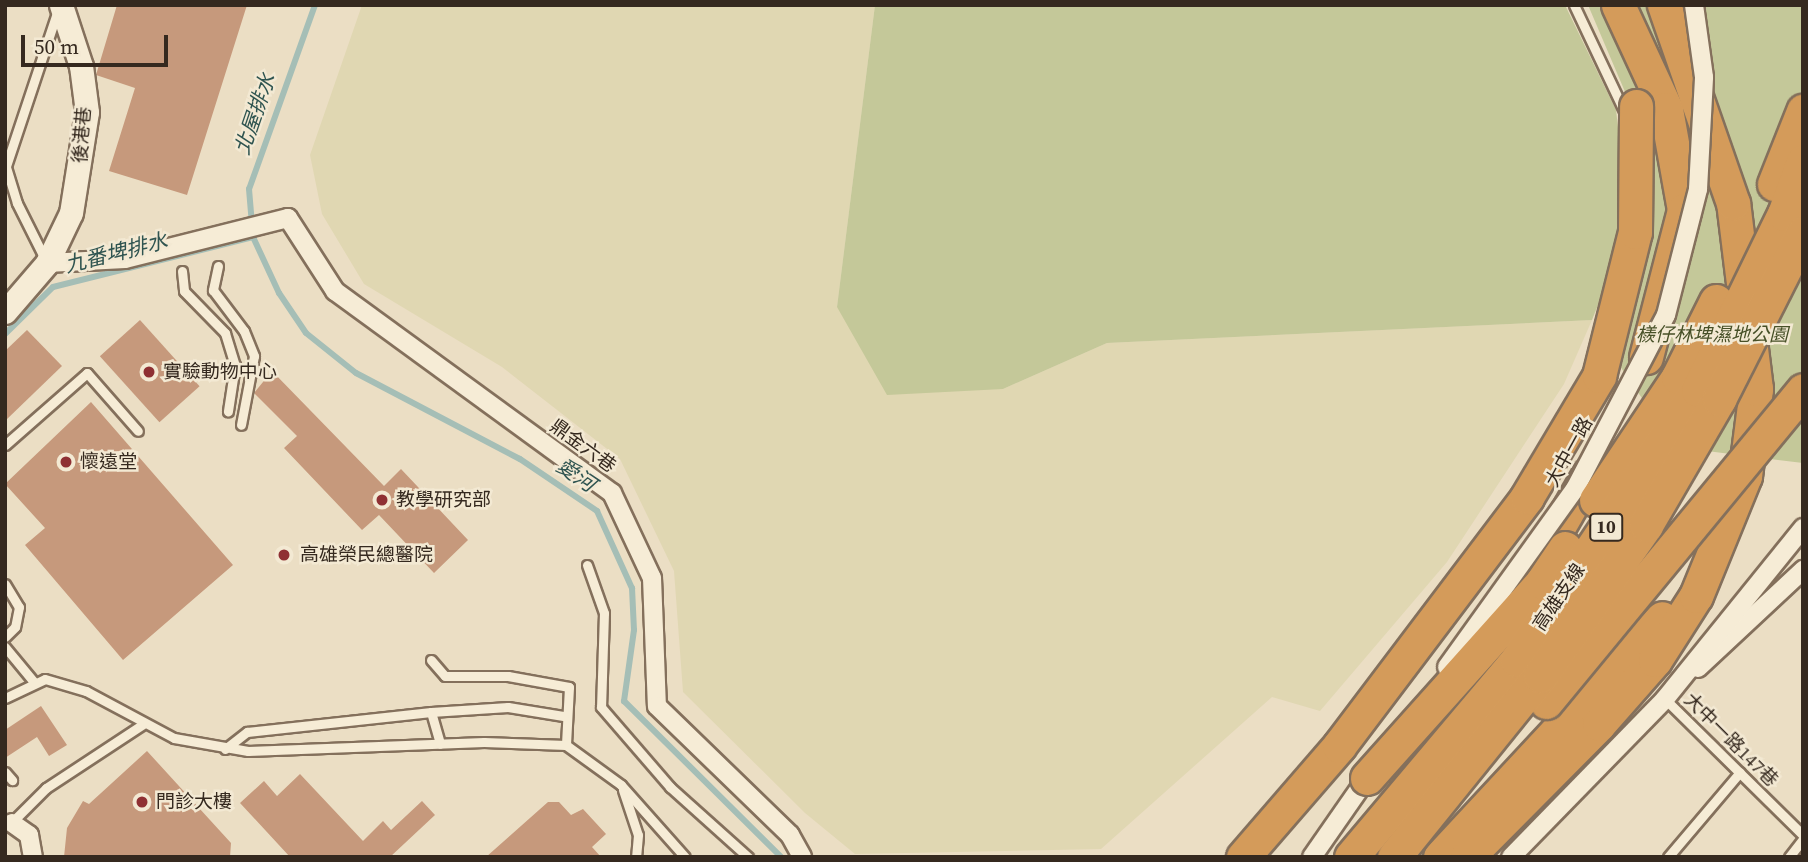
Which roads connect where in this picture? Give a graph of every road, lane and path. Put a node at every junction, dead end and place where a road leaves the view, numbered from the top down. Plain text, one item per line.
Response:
1 (61, 5) edge
2 (1574, 5) edge
3 (1601, 5) edge
4 (1618, 5) edge
5 (1664, 5) edge
6 (1694, 5) edge
7 (1803, 111) edge
8 (1803, 161) edge
9 (1803, 233) edge
10 (47, 263) junction
11 (218, 266) dead end
12 (182, 271) dead end
13 (5, 312) edge
14 (1803, 390) edge
15 (228, 411) dead end
16 (242, 425) dead end
17 (138, 431) dead end
18 (5, 445) edge
19 (1726, 528) junction
20 (1803, 528) edge
21 (587, 565) dead end
22 (1800, 578) edge
23 (5, 584) edge
24 (5, 637) edge
25 (5, 647) edge
26 (431, 660) dead end
27 (33, 681) junction
28 (5, 698) edge
29 (1665, 699) junction
30 (431, 712) junction
31 (564, 716) junction
32 (143, 724) junction
33 (440, 744) junction
34 (566, 745) junction
35 (225, 748) junction
36 (5, 772) edge
37 (1740, 772) junction
38 (1367, 778) junction
39 (12, 780) dead end
40 (621, 785) junction
41 (9, 823) edge
42 (1803, 837) edge
43 (33, 857) edge
44 (636, 857) edge
45 (685, 857) edge
46 (748, 857) edge
47 (802, 857) edge
48 (1228, 857) edge
49 (1243, 857) edge
50 (1312, 857) edge
51 (1353, 857) edge
52 (1394, 857) edge
53 (1421, 857) edge
54 (1440, 857) edge
55 (1467, 857) edge
56 (1511, 857) edge
57 (1668, 857) edge
58 (1789, 857) edge

1 - 10 street, 後港巷
1 - 10 lane, 後港巷
2 - 48 lane
3 - 49 highway, bridge
4 - 51 highway
5 - 19 highway
6 - 38 street, 大中一路, bridge
7 - 38 highway, bridge
8 - 51 highway, 高雄支線 / 10, bridge
9 - 52 highway, 高雄支線 / 10, bridge
10 - 13 street, 後港巷
10 - 47 street, 鼎金六巷
11 - 16 lane
12 - 15 lane
14 - 53 highway, bridge
17 - 18 lane
19 - 54 highway
19 - 55 highway
20 - 29 street
21 - 46 lane
22 - 29 street
23 - 24 lane
25 - 27 lane
26 - 31 lane
27 - 28 lane
27 - 32 lane
29 - 37 lane, 大中一路147巷
29 - 56 street
30 - 31 lane
30 - 33 lane
30 - 35 lane
31 - 34 lane
32 - 35 lane
32 - 41 lane
33 - 34 lane
33 - 35 lane
34 - 40 lane
36 - 39 lane
37 - 42 lane, 大中一路147巷
37 - 57 lane
38 - 50 street, 大中一路
40 - 44 lane
40 - 45 lane
41 - 43 street
42 - 58 lane

